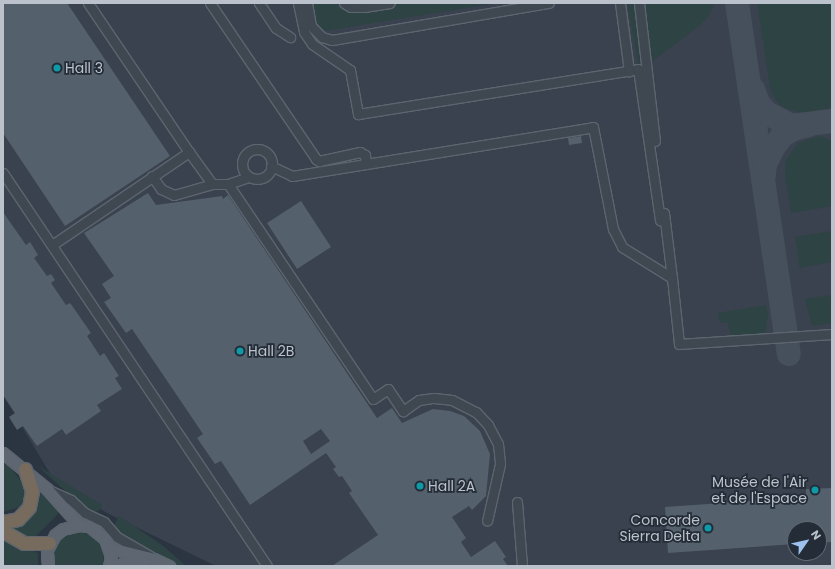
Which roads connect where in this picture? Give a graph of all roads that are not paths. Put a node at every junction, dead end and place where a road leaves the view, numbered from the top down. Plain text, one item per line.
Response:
1 (88, 3) edge
2 (210, 3) edge
3 (259, 3) edge
4 (298, 3) edge
5 (307, 3) edge
6 (344, 3) edge
7 (390, 3) edge
8 (549, 3) edge
9 (620, 3) edge
10 (639, 3) edge
11 (290, 37) dead end
12 (629, 71) junction
13 (189, 152) junction
14 (366, 164) junction
15 (272, 166) junction
16 (3, 173) edge
17 (152, 176) junction
18 (248, 177) junction
19 (212, 184) junction
20 (228, 184) junction
21 (660, 220) dead end
22 (52, 245) junction
23 (672, 278) junction
24 (832, 334) edge
25 (3, 453) edge
26 (25, 469) junction
27 (47, 489) junction
28 (516, 502) dead end
29 (61, 503) junction
30 (487, 521) dead end
31 (3, 522) edge
32 (79, 525) junction
33 (63, 529) junction
34 (3, 532) edge
35 (49, 543) junction
36 (110, 548) junction
37 (153, 562) edge
38 (47, 566) edge
39 (109, 566) edge
40 (117, 566) edge
41 (169, 566) edge
42 (267, 566) edge
43 (522, 566) edge

1 - 13 lane
2 - 14 lane
3 - 11 lane
4 - 12 lane
5 - 8 lane
6 - 7 lane
9 - 12 lane
10 - 23 lane
12 - 21 lane
13 - 17 lane
13 - 19 lane
14 - 15 lane
14 - 23 lane
15 - 18 lane
15 - 18 lane
16 - 22 lane
17 - 19 lane
17 - 22 lane
18 - 20 lane
19 - 20 lane
20 - 30 lane
22 - 42 lane
23 - 24 lane
25 - 26 main road
26 - 27 main road
26 - 31 highway
27 - 29 main road
27 - 37 lane
28 - 43 lane
29 - 32 main road
29 - 33 main road
32 - 33 main road
32 - 36 main road
33 - 35 main road
34 - 35 highway
35 - 38 main road
36 - 37 main road
36 - 39 main road
37 - 40 main road
37 - 41 main road

